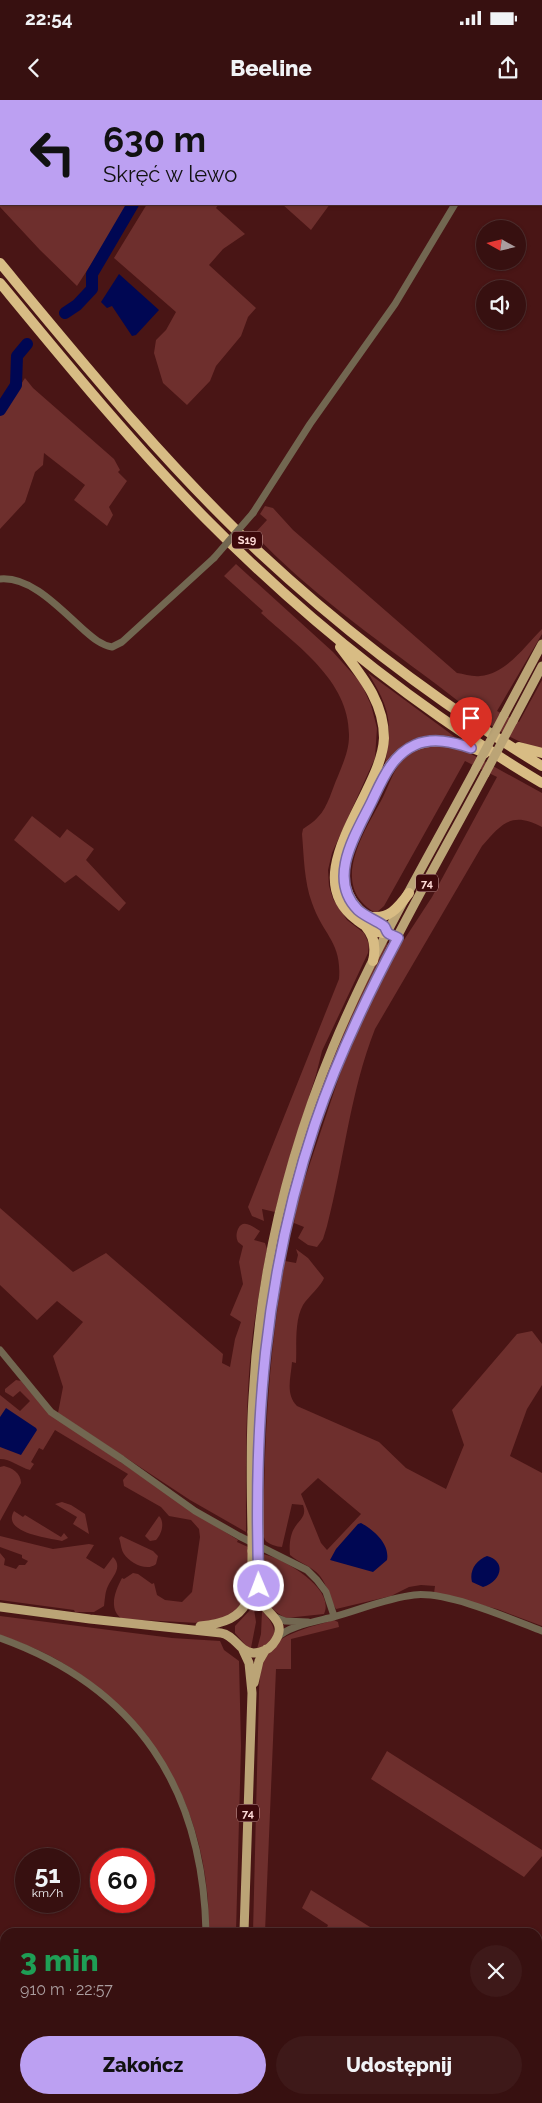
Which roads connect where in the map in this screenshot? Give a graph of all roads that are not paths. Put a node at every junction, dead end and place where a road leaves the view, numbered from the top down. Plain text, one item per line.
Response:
1 (454, 205) edge
2 (0, 262) edge
3 (0, 283) edge
4 (0, 579) edge
5 (328, 632) junction
6 (542, 644) edge
7 (542, 666) edge
8 (505, 743) junction
9 (542, 754) edge
10 (514, 766) junction
11 (542, 766) edge
12 (542, 782) edge
13 (409, 893) junction
14 (363, 919) junction
15 (388, 933) junction
16 (398, 938) junction
17 (373, 961) junction
18 (0, 1350) edge
19 (256, 1534) junction
20 (256, 1553) junction
21 (0, 1607) edge
22 (239, 1612) junction
23 (271, 1612) junction
24 (334, 1616) junction
25 (311, 1622) junction
26 (185, 1628) junction
27 (542, 1632) edge
28 (0, 1638) edge
29 (233, 1639) junction
30 (276, 1639) junction
31 (242, 1649) junction
32 (266, 1650) junction
33 (252, 1693) junction
34 (206, 1928) edge
35 (244, 1928) edge

1 - 4 street, bridge
2 - 8 highway, S19
3 - 5 highway, S19
5 - 10 highway, S19
5 - 14 highway
6 - 13 main road, 74, bridge
7 - 16 main road, 74, bridge
8 - 9 highway
8 - 11 highway, S19
10 - 12 highway, S19
10 - 14 highway
13 - 14 highway
13 - 15 main road, 74
14 - 15 highway
14 - 17 highway
15 - 16 main road
15 - 17 main road, 74
16 - 19 main road, 74
17 - 19 main road, 74
18 - 24 street
19 - 20 main road, 74, bridge
20 - 22 main road, 74
20 - 23 main road, 74
21 - 26 main road
22 - 23 main road
22 - 26 main road
22 - 29 main road, 74
23 - 25 street
23 - 30 main road, 74
24 - 25 street
24 - 27 street
25 - 30 street
26 - 29 main road
28 - 34 street
29 - 31 main road, 74
30 - 32 main road, 74
31 - 32 main road
31 - 33 main road, 74
32 - 33 main road, 74
33 - 35 main road, 74

